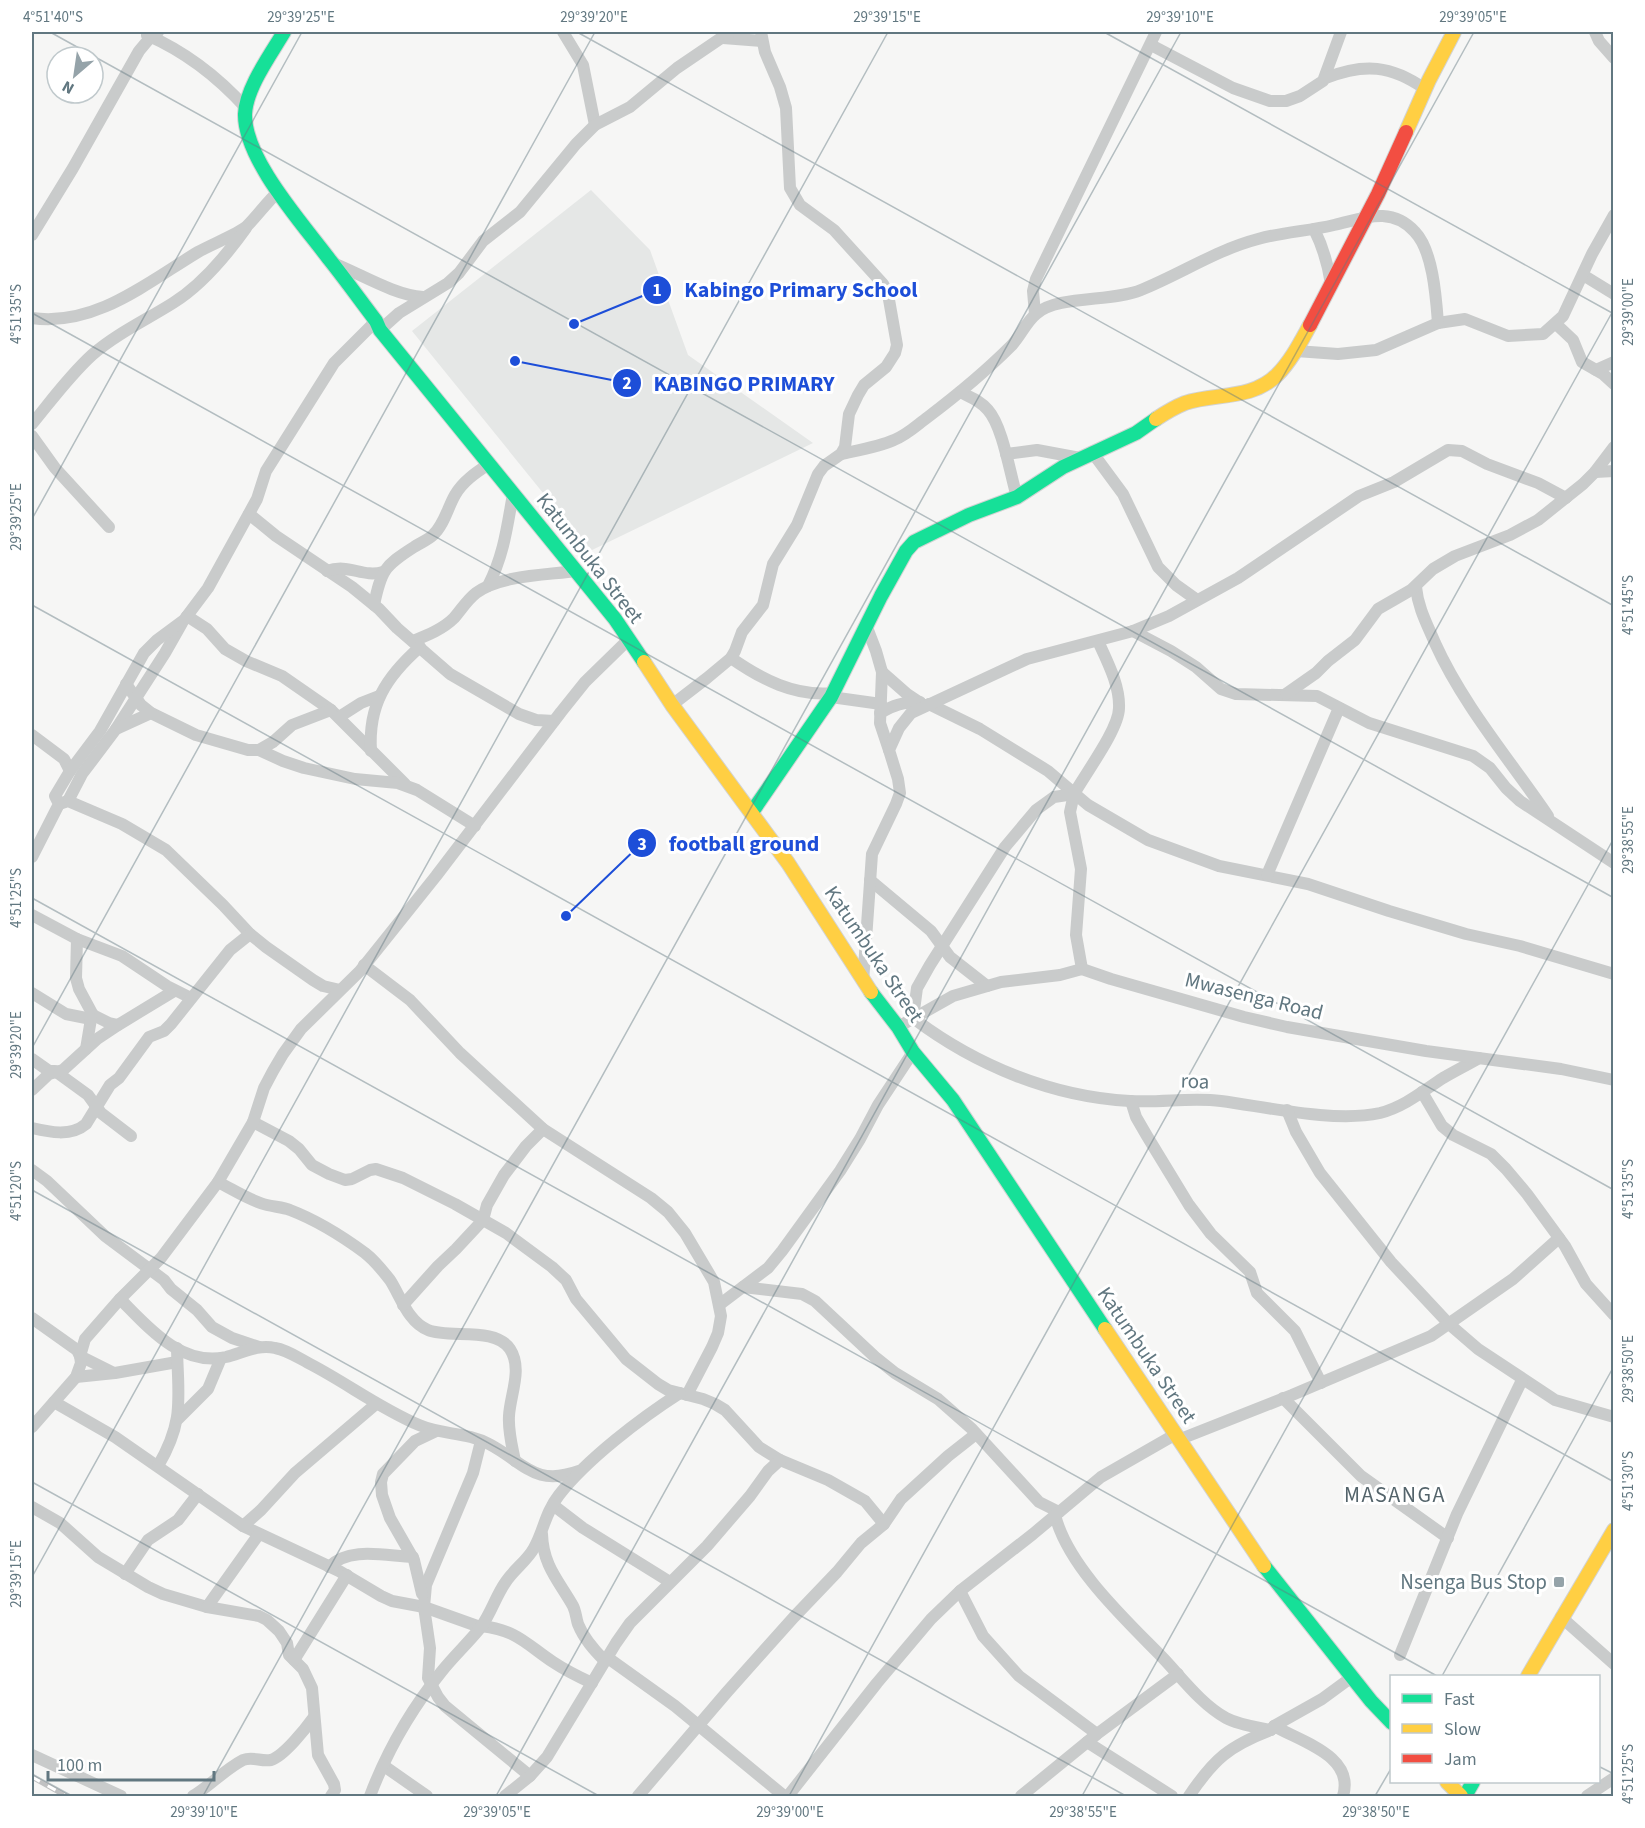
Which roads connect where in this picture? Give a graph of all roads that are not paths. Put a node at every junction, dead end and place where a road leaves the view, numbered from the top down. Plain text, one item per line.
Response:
1 (284, 32) edge
2 (563, 32) edge
3 (1156, 32) edge
4 (1341, 32) edge
5 (1454, 32) edge
6 (1595, 32) edge
7 (149, 33) edge
8 (727, 35) edge
9 (762, 36) edge
10 (1151, 45) junction
11 (1614, 58) edge
12 (1326, 78) junction
13 (1425, 89) junction
14 (246, 108) junction
15 (595, 125) junction
16 (278, 192) junction
17 (1614, 215) edge
18 (1366, 216) junction
19 (246, 228) junction
20 (1314, 229) junction
21 (32, 235) edge
22 (332, 262) junction
23 (1583, 275) junction
24 (1331, 285) junction
25 (1614, 294) edge
26 (423, 297) junction
27 (1035, 314) junction
28 (32, 318) edge
29 (1438, 323) junction
30 (1556, 324) junction
31 (378, 325) junction
32 (1296, 351) junction
33 (1614, 362) edge
34 (1596, 370) junction
35 (1614, 384) edge
36 (960, 392) junction
37 (32, 424) edge
38 (32, 436) edge
39 (1614, 447) edge
40 (842, 454) junction
41 (1006, 454) junction
42 (1086, 455) junction
43 (489, 464) junction
44 (1614, 471) edge
45 (1595, 472) junction
46 (513, 494) junction
47 (1017, 497) junction
48 (1566, 498) junction
49 (249, 514) junction
50 (109, 527) dead end
51 (327, 571) junction
52 (576, 571) junction
53 (383, 572) junction
54 (488, 586) junction
55 (1416, 587) junction
56 (1197, 600) junction
57 (374, 605) junction
58 (186, 618) junction
59 (866, 625) junction
60 (1133, 631) junction
61 (628, 640) junction
62 (1098, 641) junction
63 (417, 644) junction
64 (730, 658) junction
65 (882, 672) junction
66 (126, 684) junction
67 (1285, 694) junction
68 (832, 695) junction
69 (379, 696) junction
70 (135, 697) junction
71 (924, 704) junction
72 (672, 705) junction
73 (881, 708) junction
74 (1339, 708) junction
75 (335, 713) junction
76 (151, 714) junction
77 (554, 722) junction
78 (116, 729) junction
79 (32, 735) edge
80 (259, 750) junction
81 (889, 750) junction
82 (371, 751) junction
83 (70, 771) junction
84 (409, 787) junction
85 (1074, 794) junction
86 (63, 802) junction
87 (752, 812) junction
88 (1551, 820) junction
89 (475, 826) junction
90 (32, 857) edge
91 (1614, 863) edge
92 (1267, 875) junction
93 (870, 880) junction
94 (32, 915) edge
95 (250, 934) junction
96 (77, 939) junction
97 (941, 945) junction
98 (364, 965) junction
99 (1082, 969) junction
100 (1614, 974) edge
101 (862, 982) junction
102 (987, 986) junction
103 (340, 990) junction
104 (174, 991) junction
105 (32, 993) edge
106 (191, 998) junction
107 (92, 1017) junction
108 (913, 1018) junction
109 (118, 1025) junction
110 (898, 1027) junction
111 (86, 1049) junction
112 (913, 1052) junction
113 (1479, 1058) junction
114 (32, 1059) edge
115 (55, 1071) junction
116 (1614, 1080) edge
117 (32, 1090) edge
118 (1422, 1092) junction
119 (1131, 1101) junction
120 (96, 1105) junction
121 (1287, 1110) junction
122 (254, 1122) junction
123 (32, 1128) edge
124 (543, 1129) junction
125 (131, 1136) dead end
126 (32, 1170) edge
127 (218, 1182) junction
128 (483, 1220) junction
129 (1559, 1238) junction
130 (149, 1268) junction
131 (743, 1287) junction
132 (120, 1299) junction
133 (403, 1305) junction
134 (719, 1305) junction
135 (1614, 1315) edge
136 (32, 1318) edge
137 (1449, 1324) junction
138 (177, 1348) junction
139 (260, 1348) junction
140 (80, 1356) junction
141 (220, 1358) junction
142 (177, 1362) junction
143 (115, 1373) junction
144 (76, 1377) junction
145 (1522, 1380) junction
146 (1321, 1383) junction
147 (178, 1385) junction
148 (684, 1394) junction
149 (1283, 1398) junction
150 (54, 1402) junction
151 (195, 1403) junction
152 (376, 1404) junction
153 (1614, 1417) edge
154 (178, 1419) junction
155 (32, 1427) edge
156 (436, 1431) junction
157 (976, 1434) junction
158 (1177, 1437) junction
159 (481, 1441) junction
160 (780, 1460) junction
161 (515, 1461) junction
162 (158, 1466) junction
163 (580, 1471) junction
164 (198, 1494) junction
165 (553, 1505) junction
166 (32, 1507) edge
167 (1057, 1513) junction
168 (884, 1524) junction
169 (243, 1526) junction
170 (542, 1530) junction
171 (1614, 1530) edge
172 (259, 1534) junction
173 (1448, 1538) junction
174 (413, 1557) junction
175 (436, 1561) junction
176 (329, 1567) junction
177 (125, 1574) junction
178 (347, 1575) junction
179 (670, 1582) junction
180 (960, 1591) junction
181 (424, 1606) junction
182 (207, 1607) junction
183 (1561, 1617) junction
184 (481, 1627) junction
185 (1400, 1655) dead end
186 (294, 1660) junction
187 (606, 1660) junction
188 (1614, 1664) edge
189 (1178, 1674) junction
190 (1529, 1675) edge
191 (1352, 1677) junction
192 (592, 1683) junction
193 (431, 1685) junction
194 (314, 1717) junction
195 (1390, 1721) edge
196 (698, 1726) junction
197 (1272, 1728) junction
198 (1092, 1738) junction
199 (32, 1755) edge
200 (384, 1766) junction
201 (530, 1776) junction
202 (1614, 1778) edge
203 (1448, 1783) edge
204 (1472, 1783) edge
205 (121, 1797) edge
206 (193, 1797) edge
207 (331, 1797) edge
208 (370, 1797) edge
209 (427, 1797) edge
210 (505, 1797) edge
211 (638, 1797) edge
212 (786, 1797) edge
213 (1021, 1797) edge
214 (1172, 1797) edge
215 (1189, 1797) edge
216 (1343, 1797) edge
217 (1463, 1797) edge
218 (1587, 1797) edge

1 - 14 main road, Katumbuka Street
2 - 15 street
3 - 10 street
4 - 12 street
5 - 13 main road
6 - 11 street
7 - 14 street
7 - 21 street
8 - 9 street
8 - 15 street
9 - 40 street
10 - 12 street
10 - 27 street
12 - 13 street
13 - 18 main road
14 - 16 main road, Katumbuka Street
15 - 26 street
16 - 19 street
16 - 22 main road, Katumbuka Street
17 - 23 street
18 - 20 street
18 - 24 main road
18 - 29 street
19 - 28 street
19 - 37 street
20 - 24 street
20 - 27 street
22 - 26 street
22 - 31 main road, Katumbuka Street
23 - 25 street
23 - 30 street
24 - 32 main road
26 - 31 street
27 - 36 street
29 - 30 street
29 - 32 street
30 - 34 street
31 - 43 main road, Katumbuka Street
31 - 49 street
32 - 42 main road
33 - 34 street
34 - 35 street
36 - 40 street
36 - 41 street
38 - 50 street
39 - 45 street
40 - 64 street
41 - 42 street
41 - 47 street
42 - 47 main road
42 - 56 street
43 - 46 main road, Katumbuka Street
43 - 53 street
44 - 45 street
45 - 48 street
46 - 52 main road, Katumbuka Street
46 - 54 street
47 - 59 main road
48 - 55 street
48 - 56 street
49 - 51 street
49 - 58 street
51 - 53 street
51 - 57 street
52 - 54 street
52 - 61 main road, Katumbuka Street
53 - 57 street
54 - 63 street
55 - 67 street
55 - 88 street
56 - 60 street
57 - 63 street
58 - 66 street
58 - 70 street
58 - 75 street
59 - 65 street
59 - 68 main road
60 - 62 street
60 - 67 street
61 - 72 main road, Katumbuka Street
61 - 77 street
62 - 71 street
62 - 85 street
63 - 69 street
63 - 77 street
64 - 68 street
64 - 72 street
65 - 71 street
65 - 73 street
66 - 70 street
66 - 83 street
67 - 74 street
68 - 73 street
68 - 87 main road
69 - 75 street
69 - 82 street
70 - 76 street
70 - 78 street
71 - 73 street
71 - 81 street
71 - 85 street
72 - 87 main road, Katumbuka Street
73 - 81 street
74 - 88 street
74 - 92 street
75 - 80 street
75 - 82 street
76 - 78 street
76 - 80 street
77 - 89 street
78 - 86 street
79 - 83 street
80 - 84 street
81 - 93 street
82 - 84 street
83 - 86 street
84 - 89 street
85 - 92 street
85 - 97 street
85 - 99 street
86 - 90 street
86 - 95 street
87 - 101 main road, Katumbuka Street
88 - 91 street
89 - 98 street
92 - 100 street
93 - 97 street
93 - 101 street
94 - 96 street
95 - 103 street
95 - 106 street
96 - 104 street
96 - 107 street
97 - 102 street
97 - 108 street
98 - 103 street
98 - 124 street
99 - 102 street
99 - 113 street, Mwasenga Road
101 - 110 main road, Katumbuka Street
102 - 108 street
103 - 122 street
104 - 106 street
104 - 109 street
105 - 107 street
106 - 120 street
107 - 109 street
107 - 111 street
108 - 110 street
108 - 119 street, roa
109 - 111 street
110 - 112 main road, Katumbuka Street
111 - 115 street
112 - 131 street
112 - 158 main road, Katumbuka Street
113 - 116 street, Mwasenga Road
113 - 118 street, roa
114 - 115 street
115 - 117 street
115 - 120 street
118 - 121 street, roa
118 - 129 street
119 - 121 street, roa
119 - 146 street
120 - 123 street
120 - 125 street
121 - 137 street
122 - 127 street
122 - 128 street
124 - 128 street
124 - 134 street
126 - 130 street
127 - 130 street
127 - 133 street
128 - 133 street
128 - 148 street
129 - 135 street
129 - 137 street
130 - 132 street
130 - 139 street
131 - 134 street
131 - 157 street
132 - 138 street
132 - 140 street
133 - 161 street
134 - 148 street
136 - 140 street
137 - 145 street
137 - 146 street
138 - 141 street
138 - 142 street
139 - 141 street
139 - 152 street
140 - 143 street
140 - 144 street
141 - 151 street
142 - 143 street
142 - 147 street
143 - 144 street
144 - 150 street
145 - 153 street
145 - 173 street
146 - 149 street
147 - 151 street
147 - 154 street
148 - 160 street
148 - 163 street
149 - 158 street
149 - 173 street
150 - 155 street
150 - 162 street
151 - 154 street
152 - 156 street
152 - 169 street
154 - 162 street
156 - 159 street
156 - 174 street
157 - 167 street
157 - 168 street
158 - 167 street
158 - 191 main road, Katumbuka Street
159 - 161 street
159 - 175 street
160 - 168 street
160 - 179 street
161 - 163 street
162 - 164 street
163 - 165 street
164 - 169 street
164 - 177 street
165 - 170 street
165 - 179 street
166 - 177 street
167 - 180 street
167 - 189 street
168 - 196 street
169 - 172 street
170 - 184 street
170 - 187 street
171 - 183 main road
172 - 176 street
172 - 182 street
173 - 185 street
174 - 175 street
174 - 176 street
174 - 181 street
175 - 181 street
176 - 178 street
177 - 182 street
178 - 181 street
178 - 186 street
179 - 187 street
180 - 198 street
180 - 212 street
181 - 184 street
181 - 193 street
182 - 186 street
183 - 188 street
183 - 190 main road
184 - 192 street
184 - 193 street
186 - 194 street
187 - 192 street
187 - 196 street
189 - 197 street
189 - 198 street
191 - 195 main road, Katumbuka Street
191 - 197 street
192 - 201 street
193 - 200 street
193 - 201 street
194 - 206 street
194 - 207 street
196 - 211 street
196 - 212 street
197 - 215 street
197 - 216 street
198 - 213 street
198 - 214 street
199 - 205 street
200 - 208 street
200 - 209 street
201 - 210 street
202 - 218 street
203 - 217 main road
204 - 217 main road

